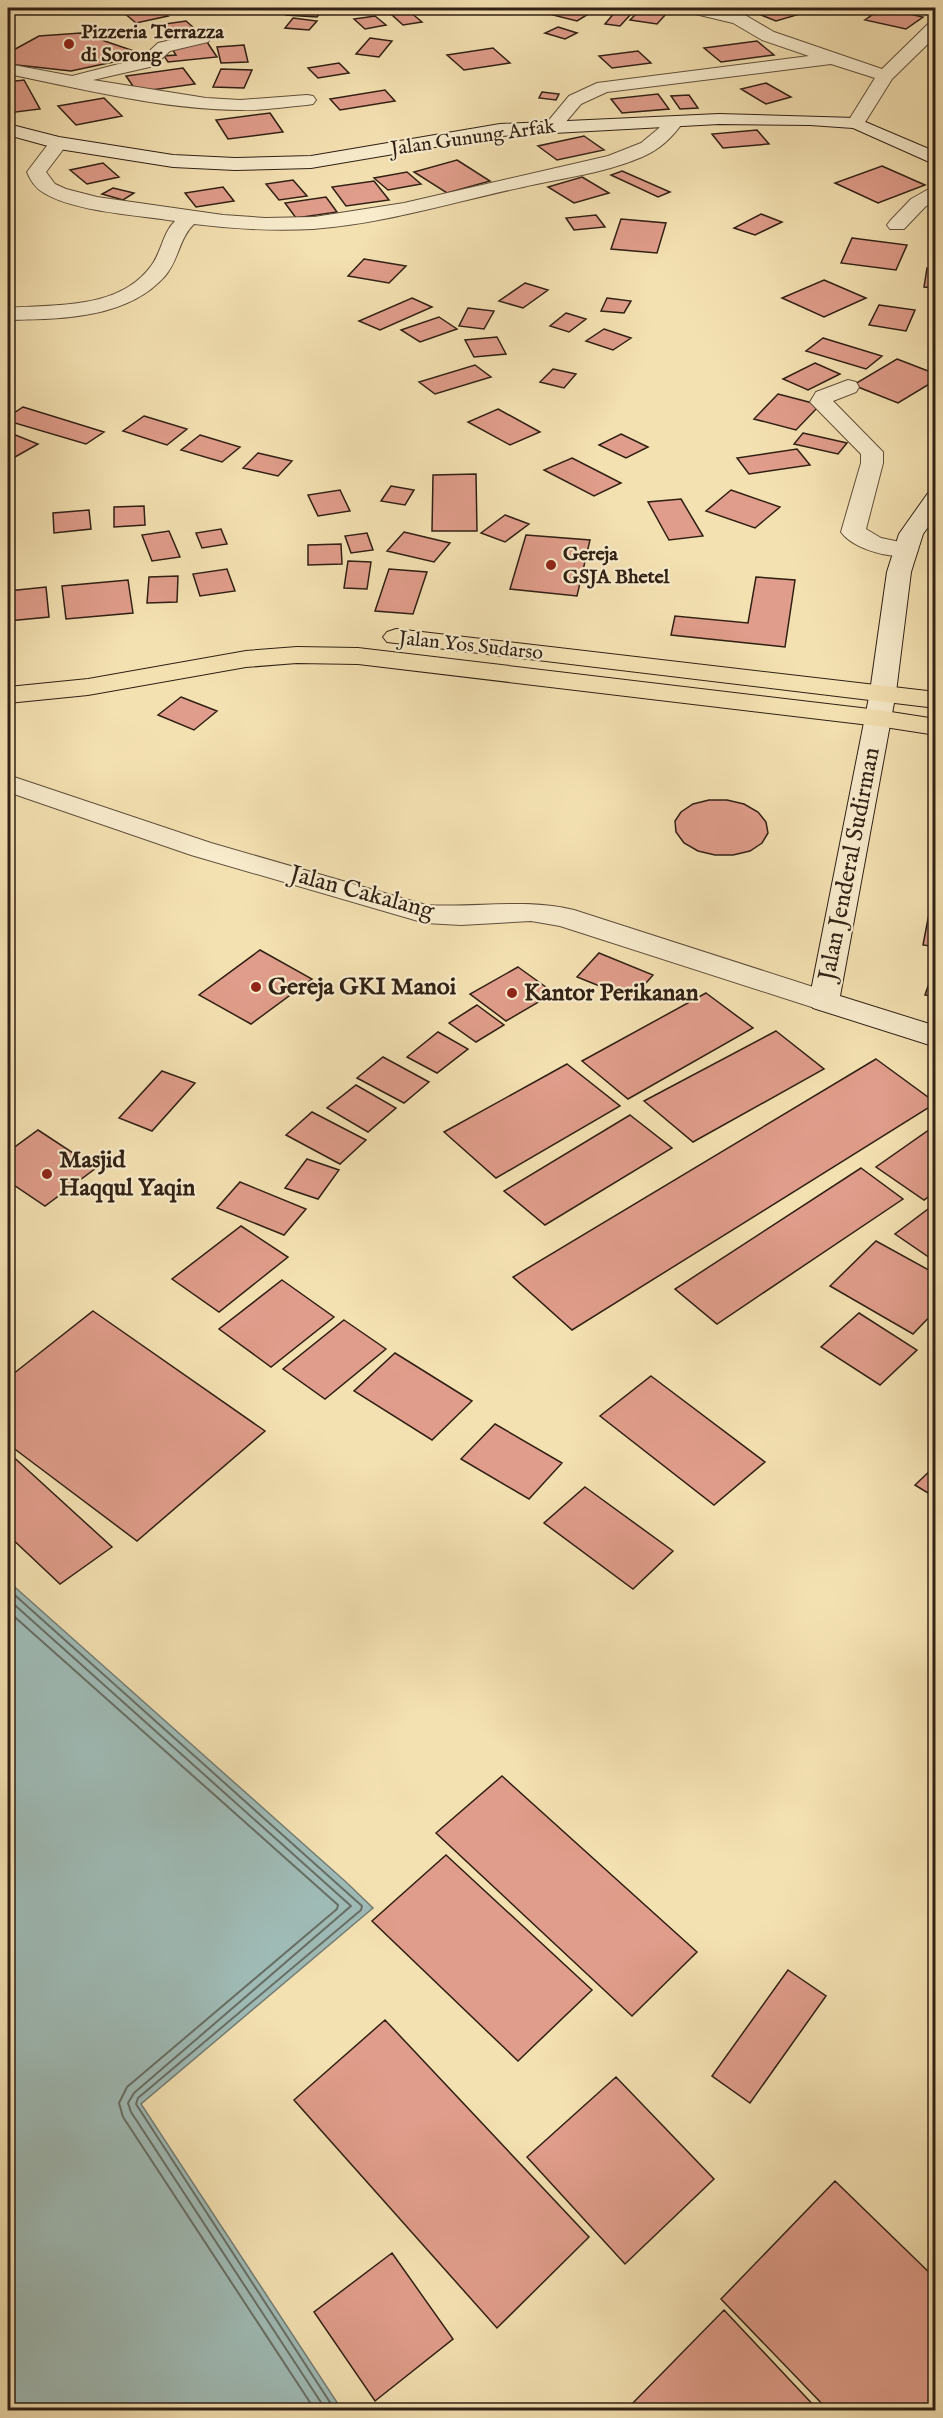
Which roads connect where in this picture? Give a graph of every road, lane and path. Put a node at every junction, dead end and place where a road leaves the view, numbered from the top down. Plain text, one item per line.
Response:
1 (693, 8) edge
2 (936, 26) edge
3 (202, 38) dead end
4 (911, 48) junction
5 (936, 49) edge
6 (830, 59) junction
7 (8, 69) edge
8 (885, 76) junction
9 (69, 81) junction
10 (310, 94) dead end
11 (674, 122) junction
12 (856, 123) junction
13 (553, 126) junction
14 (8, 130) edge
15 (59, 143) junction
16 (936, 159) edge
17 (936, 191) edge
18 (189, 218) junction
19 (897, 225) dead end
20 (8, 314) edge
21 (848, 387) dead end
22 (936, 498) edge
23 (906, 550) junction
24 (152, 652) dead end
25 (118, 658) dead end
26 (8, 674) edge
27 (8, 695) edge
28 (936, 700) edge
29 (880, 705) junction
30 (936, 727) edge
31 (8, 783) edge
32 (824, 1001) junction
33 (936, 1037) edge

1 - 6 street
2 - 4 street
3 - 9 street
4 - 5 street
4 - 8 street
6 - 8 street
6 - 13 street
7 - 9 street
8 - 12 street
9 - 10 street
11 - 12 street, Jalan Gunung Arfak
11 - 13 street, Jalan Gunung Arfak
11 - 18 street
12 - 16 street, Jalan Gunung Arfak
13 - 15 street, Jalan Gunung Arfak
14 - 15 street, Jalan Gunung Arfak
15 - 18 street
17 - 19 street
18 - 20 street
21 - 23 street
22 - 23 street
23 - 29 street
24 - 29 highway, Jalan Yos Sudarso
25 - 26 highway
27 - 29 highway, Jalan Yos Sudarso
28 - 29 highway, Jalan Yos Sudarso
29 - 30 highway
29 - 32 street, Jalan Jenderal Sudirman
31 - 32 street, Jalan Cakalang
32 - 33 street, Jalan Jenderal Sudirman

